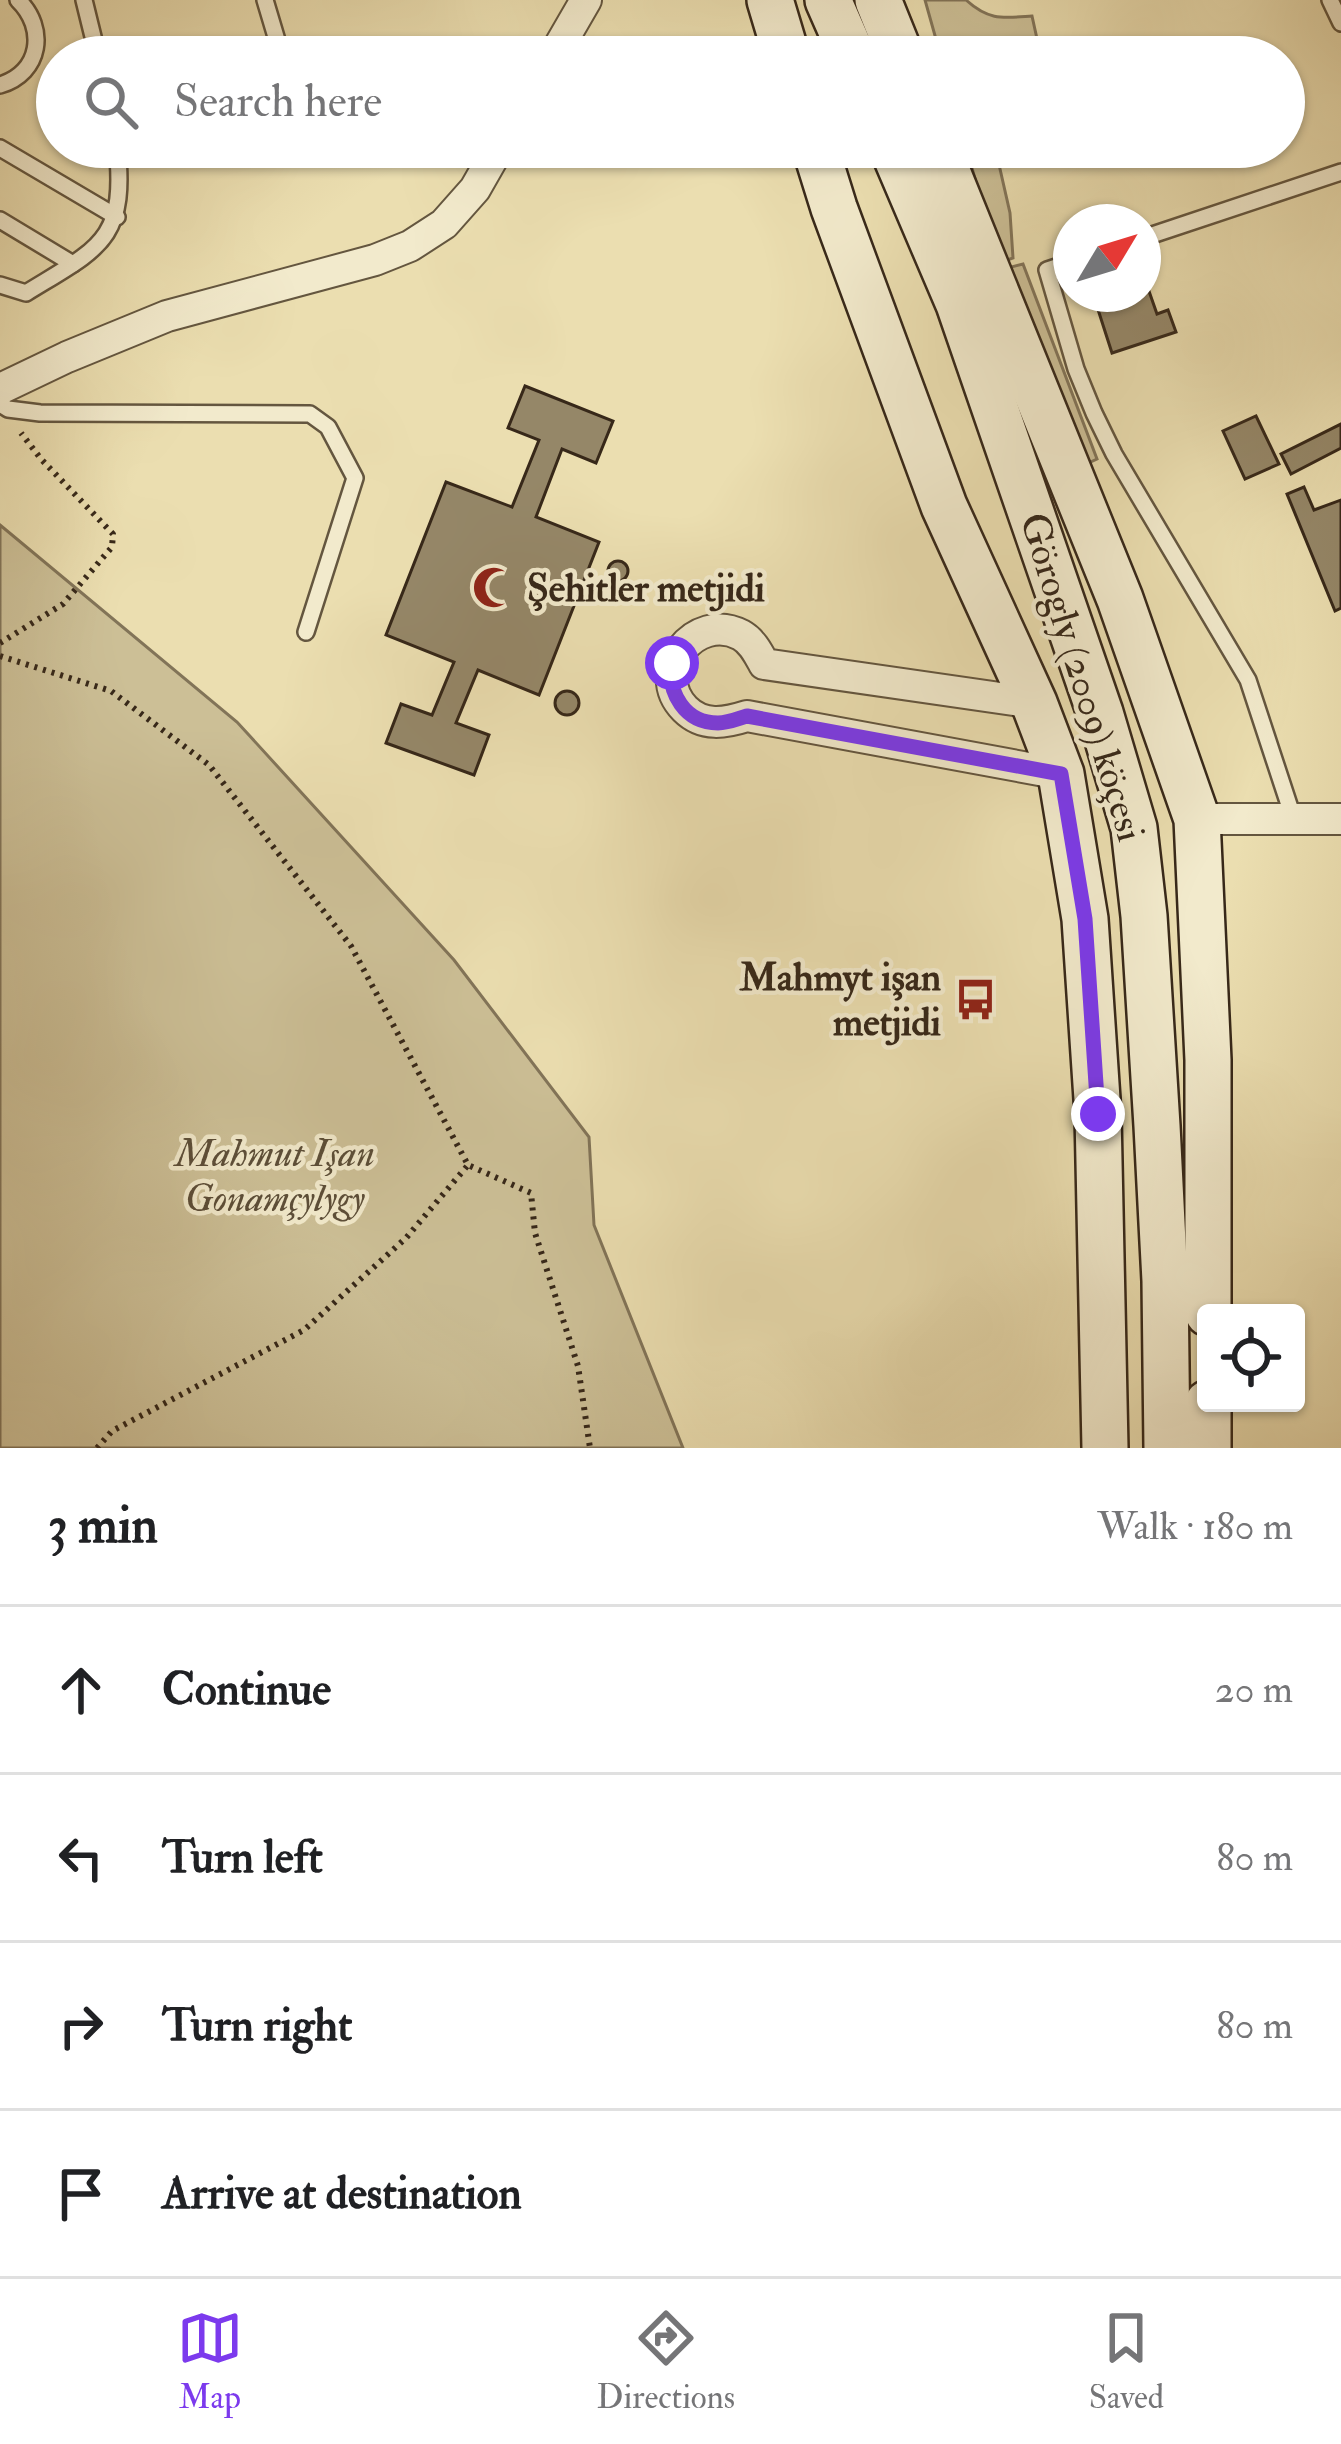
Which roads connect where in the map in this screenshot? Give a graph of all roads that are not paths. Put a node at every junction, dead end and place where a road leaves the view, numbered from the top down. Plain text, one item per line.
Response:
1 (18, 0) edge
2 (83, 0) edge
3 (266, 0) edge
4 (586, 0) edge
5 (770, 0) edge
6 (828, 0) edge
7 (878, 0) edge
8 (1330, 0) edge
9 (1341, 23) edge
10 (92, 36) edge
11 (276, 36) edge
12 (565, 36) edge
13 (781, 36) edge
14 (844, 36) edge
15 (893, 36) edge
16 (0, 85) edge
17 (0, 148) edge
18 (120, 168) edge
19 (488, 168) edge
20 (822, 168) edge
21 (901, 168) edge
22 (946, 168) edge
23 (1341, 172) edge
24 (117, 217) junction
25 (0, 220) edge
26 (1161, 232) edge
27 (73, 264) junction
28 (0, 285) edge
29 (1059, 312) edge
30 (2, 401) edge
31 (306, 632) dead end
32 (1034, 703) junction
33 (1061, 774) junction
34 (1197, 819) junction
35 (1341, 819) edge
36 (1294, 820) junction
37 (1208, 1304) edge
38 (1208, 1412) edge
39 (1106, 1448) edge
40 (1167, 1448) edge
41 (1208, 1448) edge

1 - 16 lane
2 - 10 lane
3 - 11 lane
4 - 12 street
5 - 13 main road
6 - 14 main road
7 - 15 main road
8 - 9 lane
17 - 24 lane
18 - 24 lane
19 - 30 street
20 - 32 main road
21 - 40 main road, Görogly (2009) köçesi
22 - 34 main road, Görogly (2009) köçesi
23 - 26 lane
24 - 27 lane
25 - 27 lane
27 - 28 lane
29 - 36 lane
30 - 31 lane
32 - 33 main road
32 - 33 street
33 - 39 main road
34 - 36 street
34 - 37 main road, Görogly (2009) köçesi
35 - 36 street
38 - 41 main road

